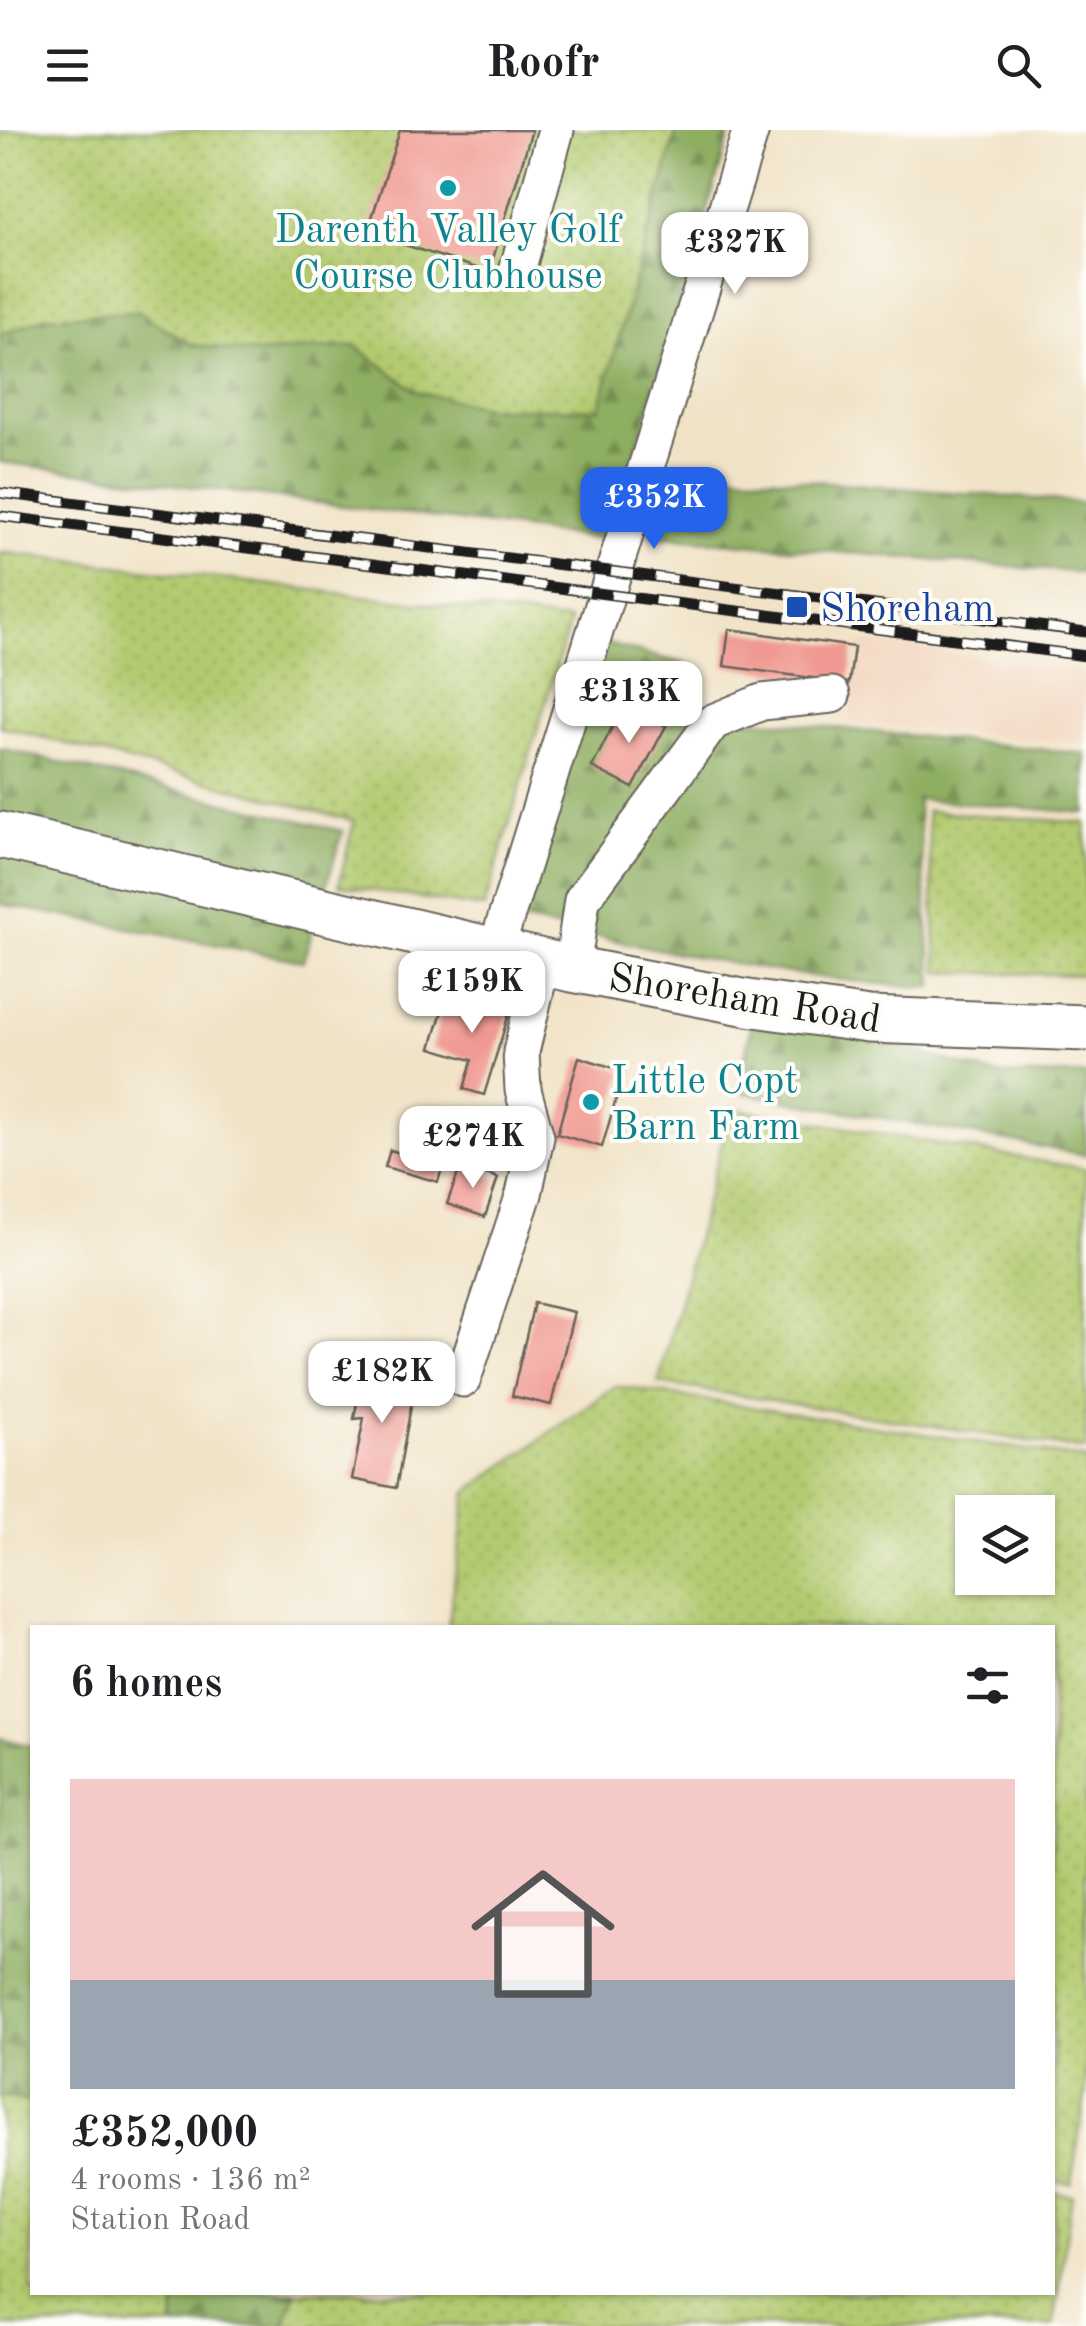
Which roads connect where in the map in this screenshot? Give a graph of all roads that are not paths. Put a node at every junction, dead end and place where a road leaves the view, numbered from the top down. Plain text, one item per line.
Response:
1 (556, 130) edge
2 (751, 130) edge
3 (517, 271) dead end
4 (832, 695) dead end
5 (0, 835) edge
6 (496, 950) junction
7 (557, 964) junction
8 (1086, 1028) edge
9 (463, 1379) dead end

1 - 3 street
2 - 6 street
4 - 7 street
5 - 6 main road, Shoreham Road
6 - 7 main road, Shoreham Road
7 - 8 main road, Shoreham Road
7 - 9 street

